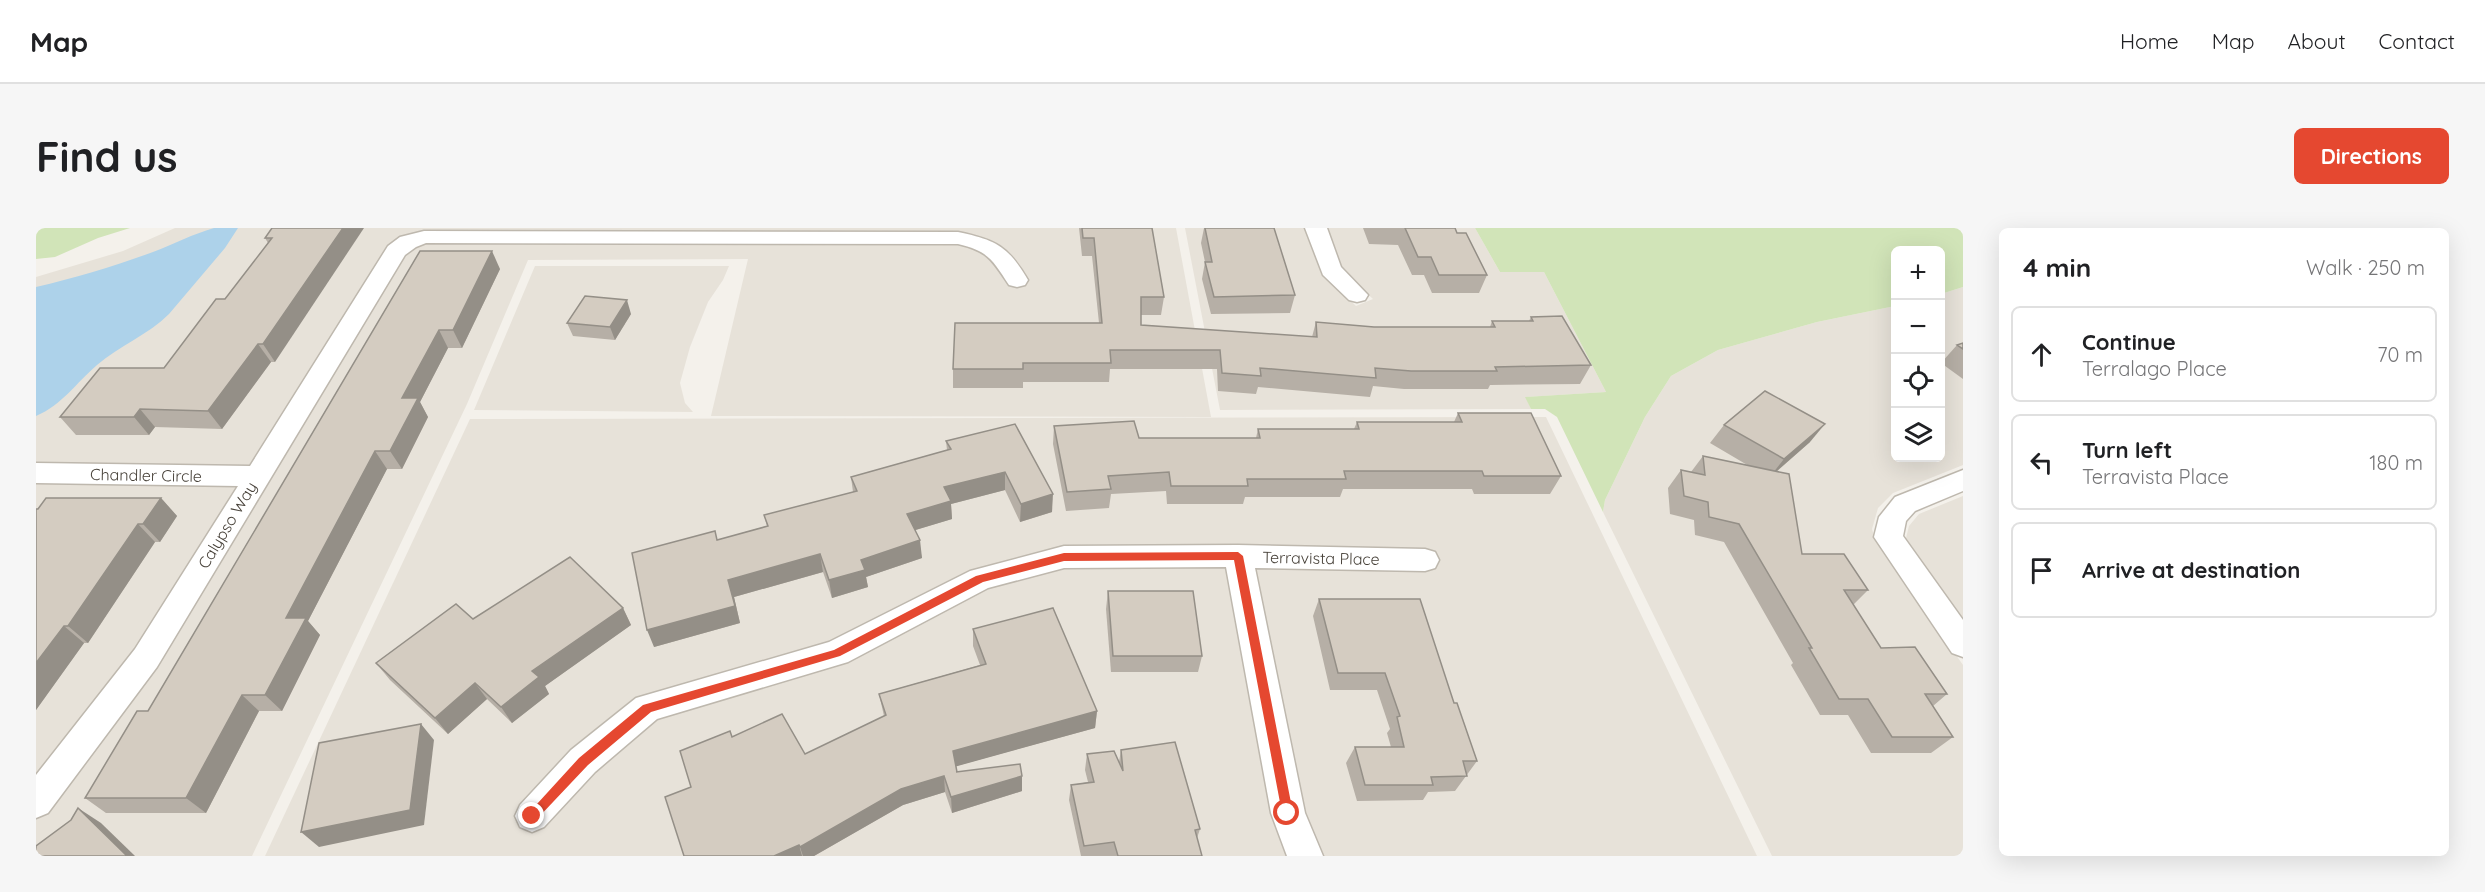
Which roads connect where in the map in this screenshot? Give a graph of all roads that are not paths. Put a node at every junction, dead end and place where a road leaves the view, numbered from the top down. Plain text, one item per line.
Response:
1 (1316, 228) edge
2 (1017, 279) dead end
3 (1357, 296) dead end
4 (36, 473) edge
5 (257, 476) junction
6 (1963, 480) edge
7 (1238, 556) junction
8 (1425, 560) dead end
9 (1963, 644) edge
10 (36, 802) edge
11 (532, 816) dead end
12 (1305, 856) edge

1 - 3 street
2 - 5 street, Calypso Way
4 - 5 street, Chandler Circle
5 - 10 street, Calypso Way
6 - 9 street
7 - 8 street, Terravista Place
7 - 11 street, Terravista Place
7 - 12 street

